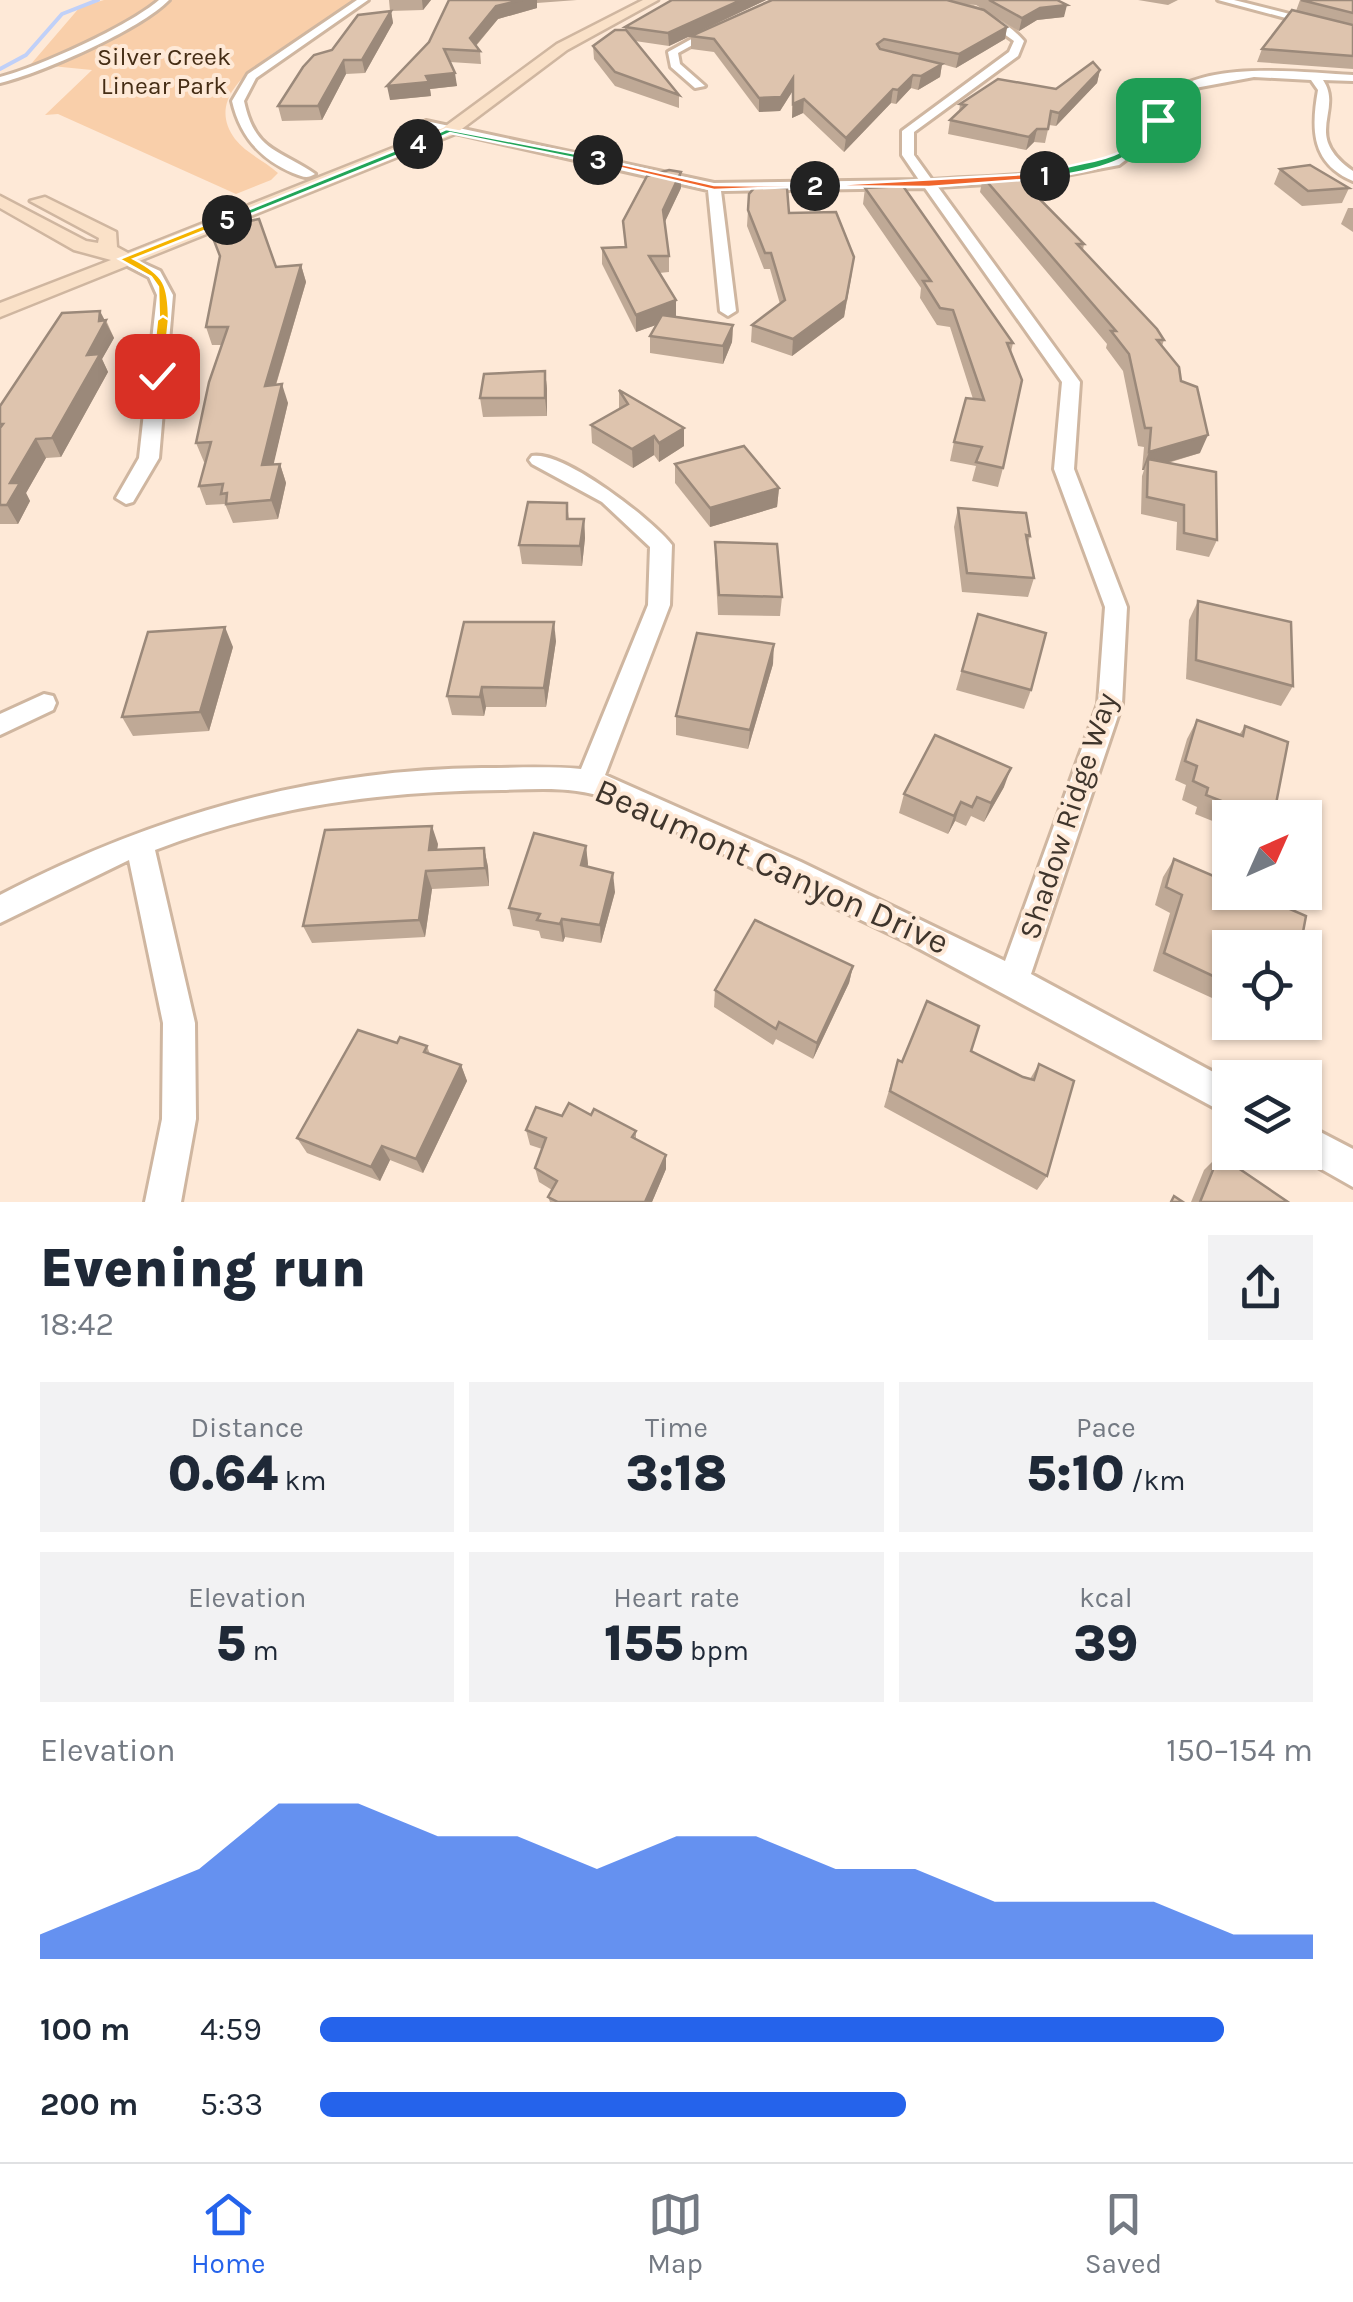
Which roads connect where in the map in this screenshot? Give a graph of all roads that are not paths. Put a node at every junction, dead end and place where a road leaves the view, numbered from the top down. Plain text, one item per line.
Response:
1 (164, 0) edge
2 (363, 0) edge
3 (629, 0) edge
4 (652, 0) edge
5 (921, 0) edge
6 (1223, 0) edge
7 (729, 23) edge
8 (1353, 33) edge
9 (1313, 74) junction
10 (1353, 78) edge
11 (0, 80) edge
12 (699, 86) dead end
13 (444, 125) junction
14 (309, 174) junction
15 (1353, 176) edge
16 (0, 182) edge
17 (929, 184) junction
18 (714, 188) junction
19 (0, 201) edge
20 (116, 254) junction
21 (0, 293) edge
22 (0, 311) edge
23 (728, 311) dead end
24 (539, 460) dead end
25 (126, 498) dead end
26 (44, 703) dead end
27 (0, 726) edge
28 (589, 781) junction
29 (140, 844) junction
30 (0, 910) edge
31 (1014, 977) junction
32 (1212, 1089) edge
33 (1322, 1151) edge
34 (1353, 1169) edge
35 (162, 1202) edge

1 - 11 street
2 - 14 street
3 - 13 main road
4 - 13 main road
5 - 17 street, Shadow Ridge Way
6 - 8 street
7 - 12 street
9 - 10 street
9 - 15 street
9 - 17 street
13 - 14 main road
13 - 18 street
13 - 20 main road
14 - 20 main road
16 - 20 main road
17 - 18 street
17 - 31 street, Shadow Ridge Way
18 - 23 street
19 - 20 main road
20 - 21 main road
20 - 22 main road
20 - 25 street
24 - 28 street
26 - 27 street
28 - 29 street, Beaumont Canyon Drive
28 - 31 street, Beaumont Canyon Drive
29 - 30 street, Beaumont Canyon Drive
29 - 35 street
31 - 32 street, Beaumont Canyon Drive
33 - 34 street

